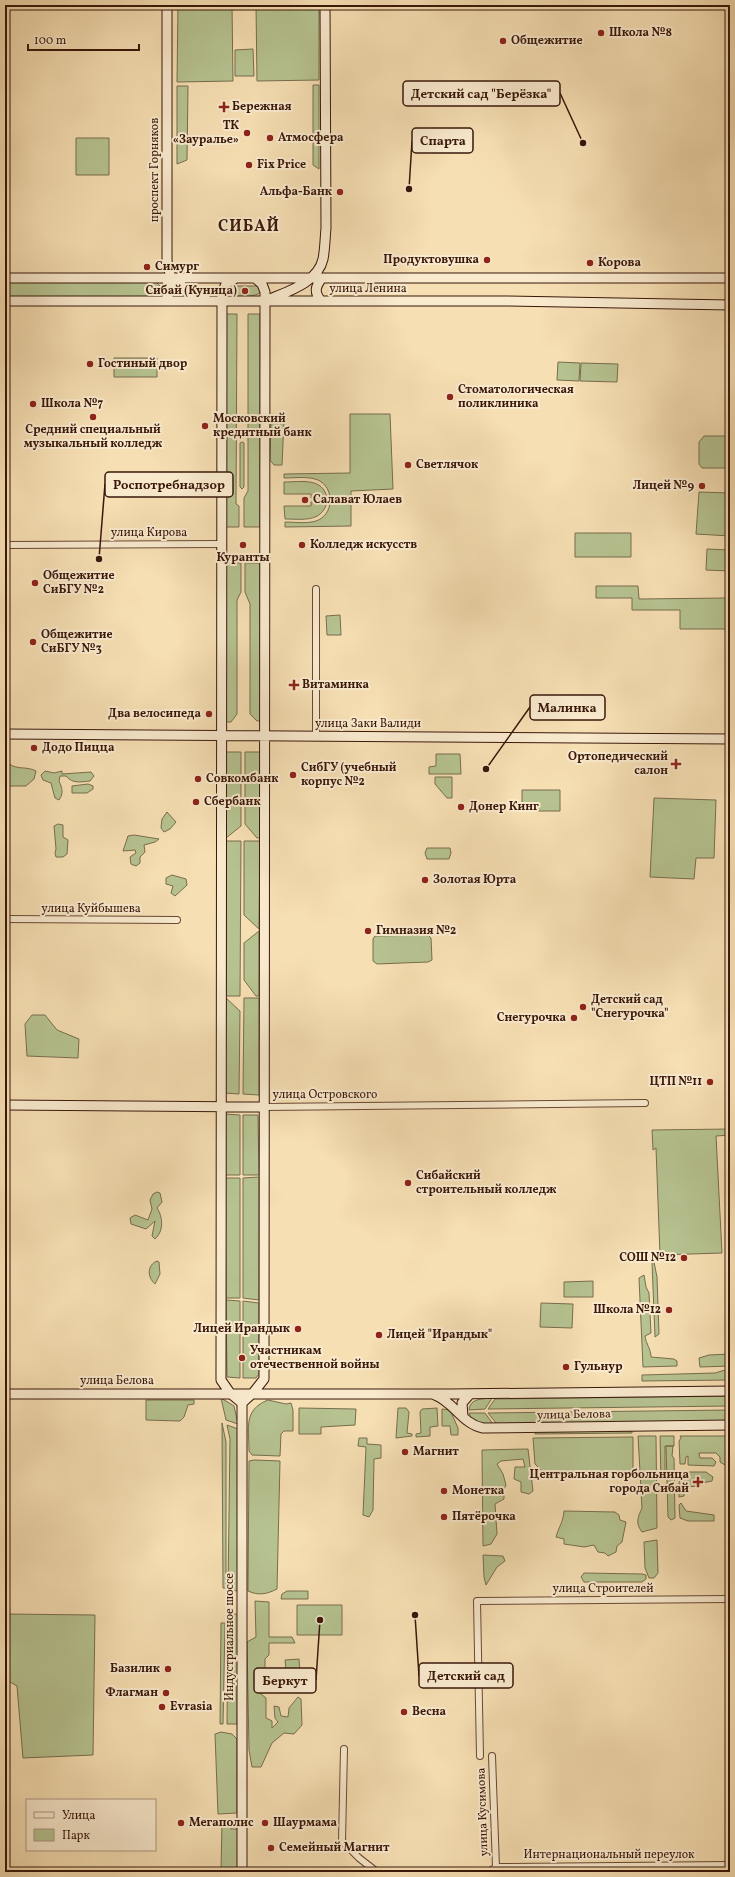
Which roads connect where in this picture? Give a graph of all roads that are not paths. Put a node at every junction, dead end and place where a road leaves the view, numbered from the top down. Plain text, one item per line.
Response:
1 (167, 5) edge
2 (325, 5) edge
3 (5, 278) edge
4 (168, 278) junction
5 (236, 278) junction
6 (254, 278) junction
7 (317, 278) junction
8 (730, 278) edge
9 (5, 301) edge
10 (165, 301) junction
11 (222, 301) junction
12 (265, 301) junction
13 (321, 301) junction
14 (730, 305) edge
15 (222, 544) junction
16 (5, 545) edge
17 (316, 589) dead end
18 (5, 734) edge
19 (222, 735) junction
20 (264, 736) junction
21 (316, 736) junction
22 (730, 739) edge
23 (5, 919) edge
24 (177, 920) dead end
25 (645, 1104) dead end
26 (5, 1105) edge
27 (221, 1106) junction
28 (264, 1107) junction
29 (264, 1379) junction
30 (221, 1380) junction
31 (730, 1391) edge
32 (230, 1392) junction
33 (214, 1393) junction
34 (253, 1393) junction
35 (5, 1394) edge
36 (275, 1394) junction
37 (430, 1394) junction
38 (451, 1394) junction
39 (470, 1394) junction
40 (242, 1403) junction
41 (462, 1403) junction
42 (463, 1417) junction
43 (730, 1425) edge
44 (730, 1599) edge
45 (477, 1601) joint
46 (344, 1749) dead end
47 (480, 1756) dead end
48 (492, 1756) dead end
49 (730, 1865) edge
50 (496, 1867) junction
51 (242, 1872) edge
52 (377, 1872) edge
53 (489, 1872) edge

1 - 4 main road, проспект Горняков
2 - 7 main road
3 - 4 main road, улица Ленина
4 - 5 main road, улица Ленина
4 - 10 main road, проспект Горняков
4 - 11 main road
5 - 6 main road, улица Ленина
5 - 11 main road
6 - 7 main road, улица Ленина
6 - 12 main road
7 - 8 main road, улица Ленина
7 - 12 main road
7 - 13 main road
9 - 10 main road, улица Ленина
10 - 11 main road, улица Ленина
11 - 12 main road, улица Ленина
11 - 15 main road
12 - 13 main road, улица Ленина
12 - 20 main road
13 - 14 main road, улица Ленина
15 - 16 street, улица Кирова
15 - 19 main road
17 - 21 street
18 - 19 main road, улица Заки Валиди
19 - 20 main road, улица Заки Валиди
19 - 27 main road
20 - 21 main road, улица Заки Валиди
20 - 28 main road
21 - 22 main road, улица Заки Валиди
23 - 24 street, улица Куйбышева
25 - 28 street, улица Островского
26 - 27 main road, улица Островского
27 - 28 main road, улица Островского
27 - 30 main road
28 - 29 main road
29 - 34 main road
29 - 36 main road
30 - 32 main road
30 - 33 main road
31 - 39 main road, улица Белова
32 - 33 main road, улица Белова
32 - 34 main road, улица Белова
32 - 40 main road
33 - 35 main road, улица Белова
34 - 36 main road, улица Белова
34 - 40 main road
36 - 37 main road, улица Белова
37 - 38 main road, улица Белова
37 - 42 main road, улица Белова
38 - 39 main road, улица Белова
38 - 41 main road
39 - 41 main road
40 - 51 main road, Индустриальное шоссе
41 - 42 main road
42 - 43 main road, улица Белова
44 - 45 street, улица Строителей
45 - 47 street, улица Кусимова
46 - 52 street
48 - 50 street, улица Кусимова
49 - 50 street, Интернациональный переулок
50 - 53 street

